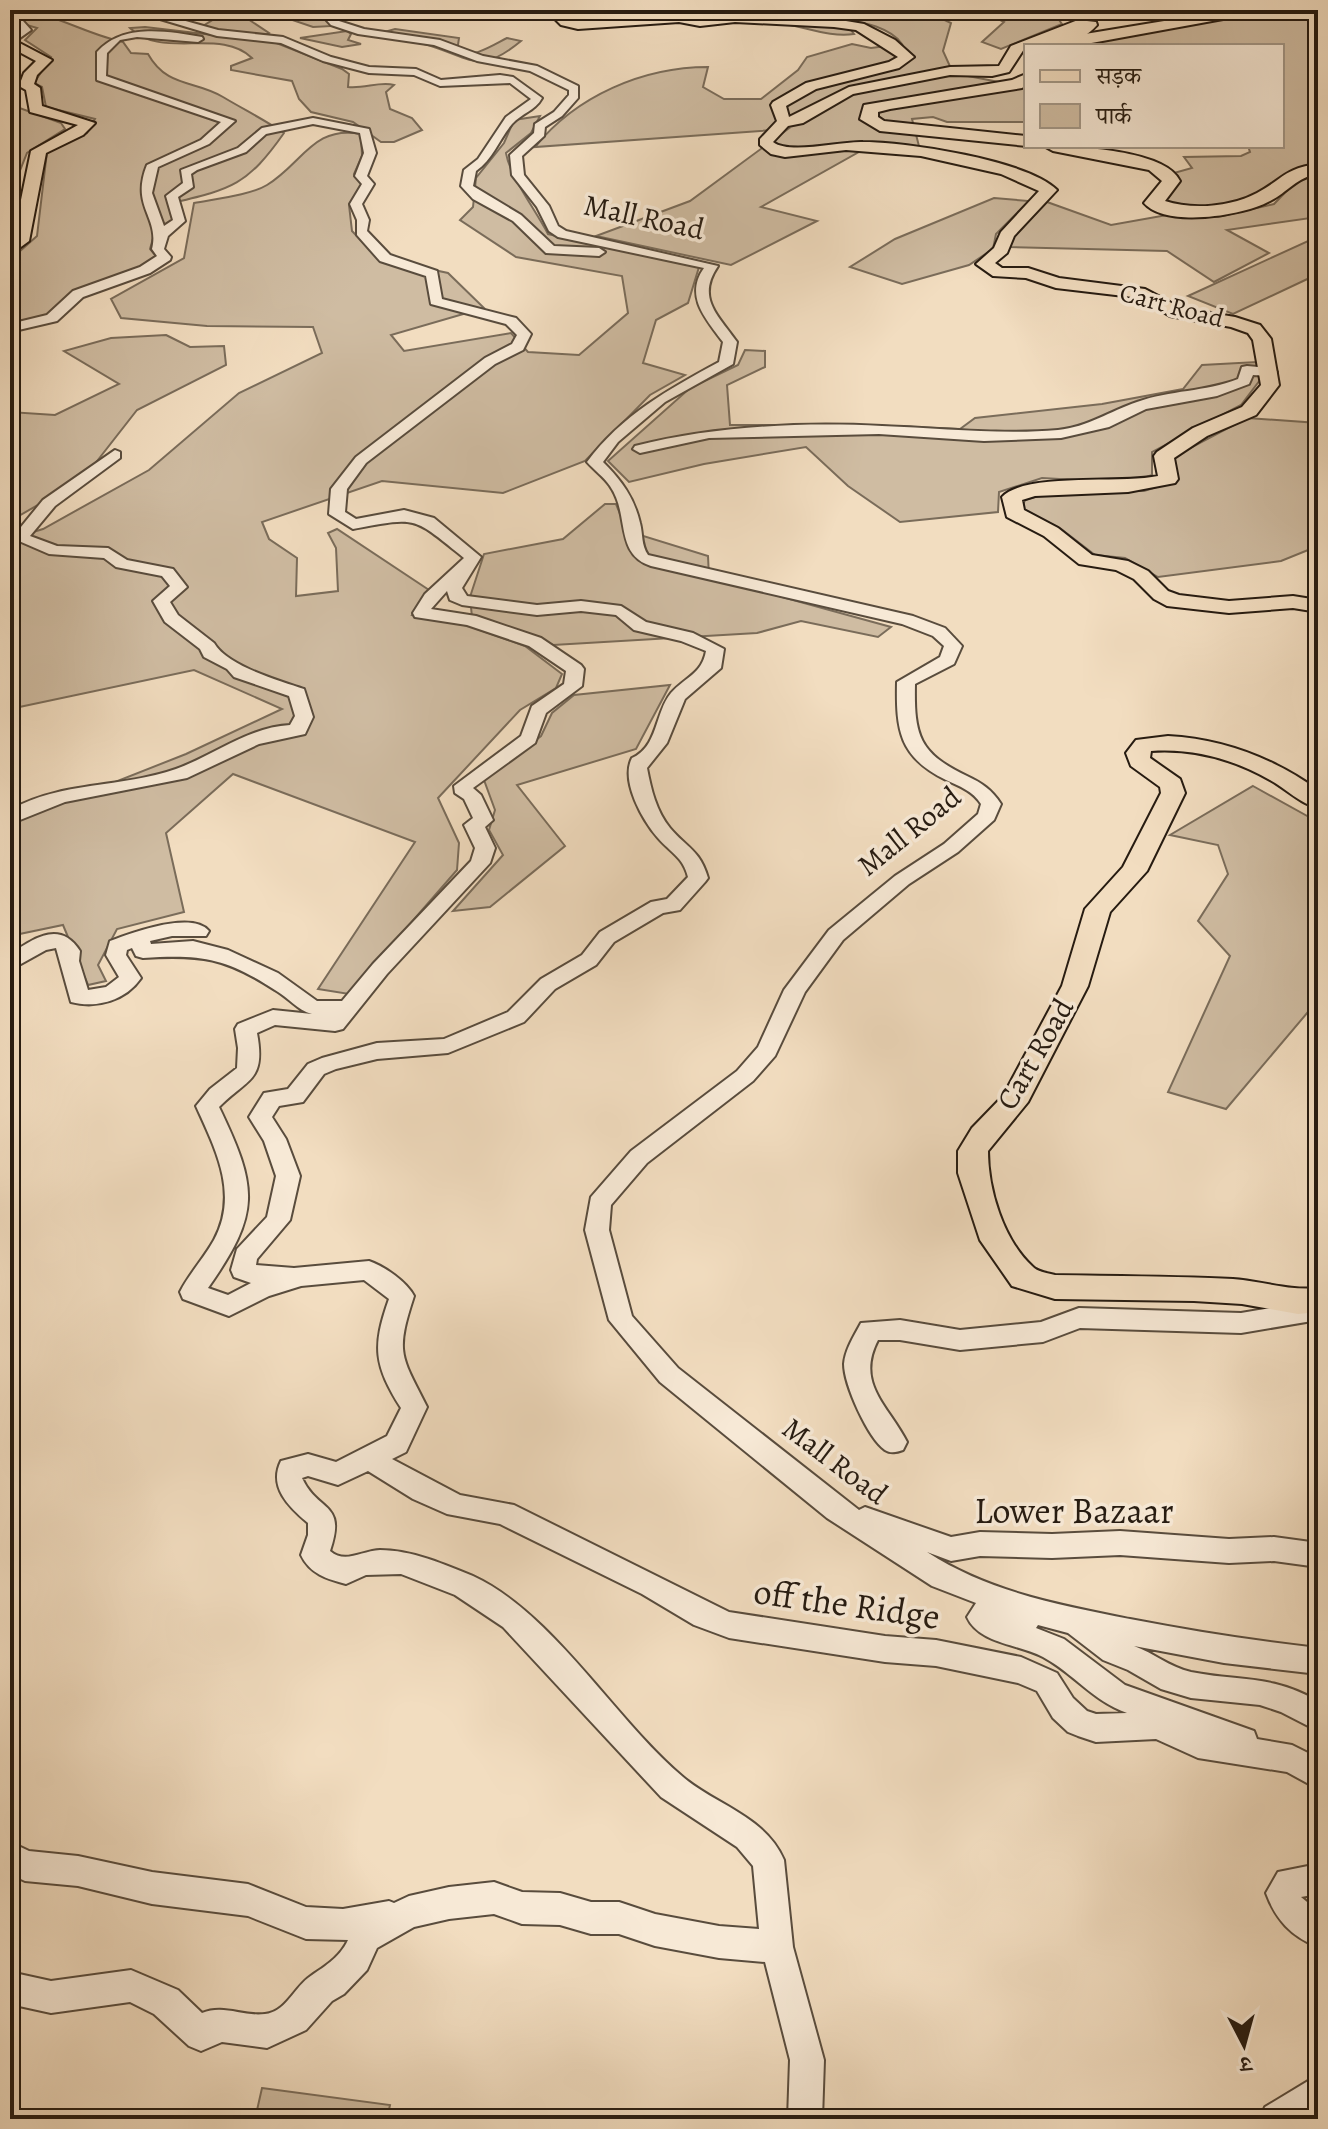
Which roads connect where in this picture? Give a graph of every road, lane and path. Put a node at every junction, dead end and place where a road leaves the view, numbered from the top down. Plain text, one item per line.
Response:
1 (135, 10) edge
2 (315, 10) edge
3 (392, 10) edge
4 (461, 10) edge
5 (552, 10) edge
6 (1251, 10) edge
7 (10, 22) edge
8 (10, 42) edge
9 (1029, 44) edge
10 (1052, 44) edge
11 (1065, 44) edge
12 (1024, 46) edge
13 (356, 68) junction
14 (1024, 80) edge
15 (783, 123) junction
16 (1024, 141) edge
17 (1063, 148) edge
18 (1318, 169) edge
19 (162, 234) junction
20 (10, 250) edge
21 (704, 276) junction
22 (10, 328) edge
23 (1270, 372) junction
24 (640, 449) dead end
25 (115, 455) dead end
26 (466, 568) junction
27 (1318, 606) edge
28 (1318, 801) edge
29 (10, 818) edge
30 (199, 931) dead end
31 (143, 953) junction
32 (10, 963) edge
33 (355, 1001) junction
34 (294, 1277) junction
35 (1318, 1300) edge
36 (1318, 1310) edge
37 (894, 1442) dead end
38 (370, 1459) junction
39 (837, 1510) junction
40 (1318, 1555) edge
41 (1076, 1622) junction
42 (1318, 1661) edge
43 (1318, 1717) edge
44 (1292, 1759) junction
45 (1318, 1775) edge
46 (10, 1857) edge
47 (1318, 1879) edge
48 (409, 1912) junction
49 (1318, 1931) edge
50 (777, 1947) junction
51 (10, 1988) edge
52 (805, 2119) edge

1 - 13 street
2 - 21 street, Mall Road
3 - 4 main road
5 - 15 main road, Cart Road
6 - 11 highway
7 - 8 street
8 - 20 main road
9 - 10 main road
12 - 15 main road
13 - 19 street
13 - 21 street
14 - 16 highway
15 - 23 main road, Cart Road
17 - 18 highway
19 - 22 street
19 - 26 street
21 - 39 street, Mall Road
23 - 24 street
23 - 27 main road
25 - 29 street
26 - 33 street
26 - 34 street
28 - 35 main road, Cart Road
30 - 31 street
31 - 32 street
31 - 33 street
33 - 34 street
34 - 38 street
36 - 37 street
38 - 44 street, off the Ridge
38 - 50 street
39 - 40 street, Lower Bazaar
39 - 41 street, Mall Road
41 - 42 street, Mall Road
41 - 43 street
41 - 44 street
44 - 45 street, off the Ridge
46 - 48 street
47 - 49 street
48 - 50 street
48 - 51 street
50 - 52 street

